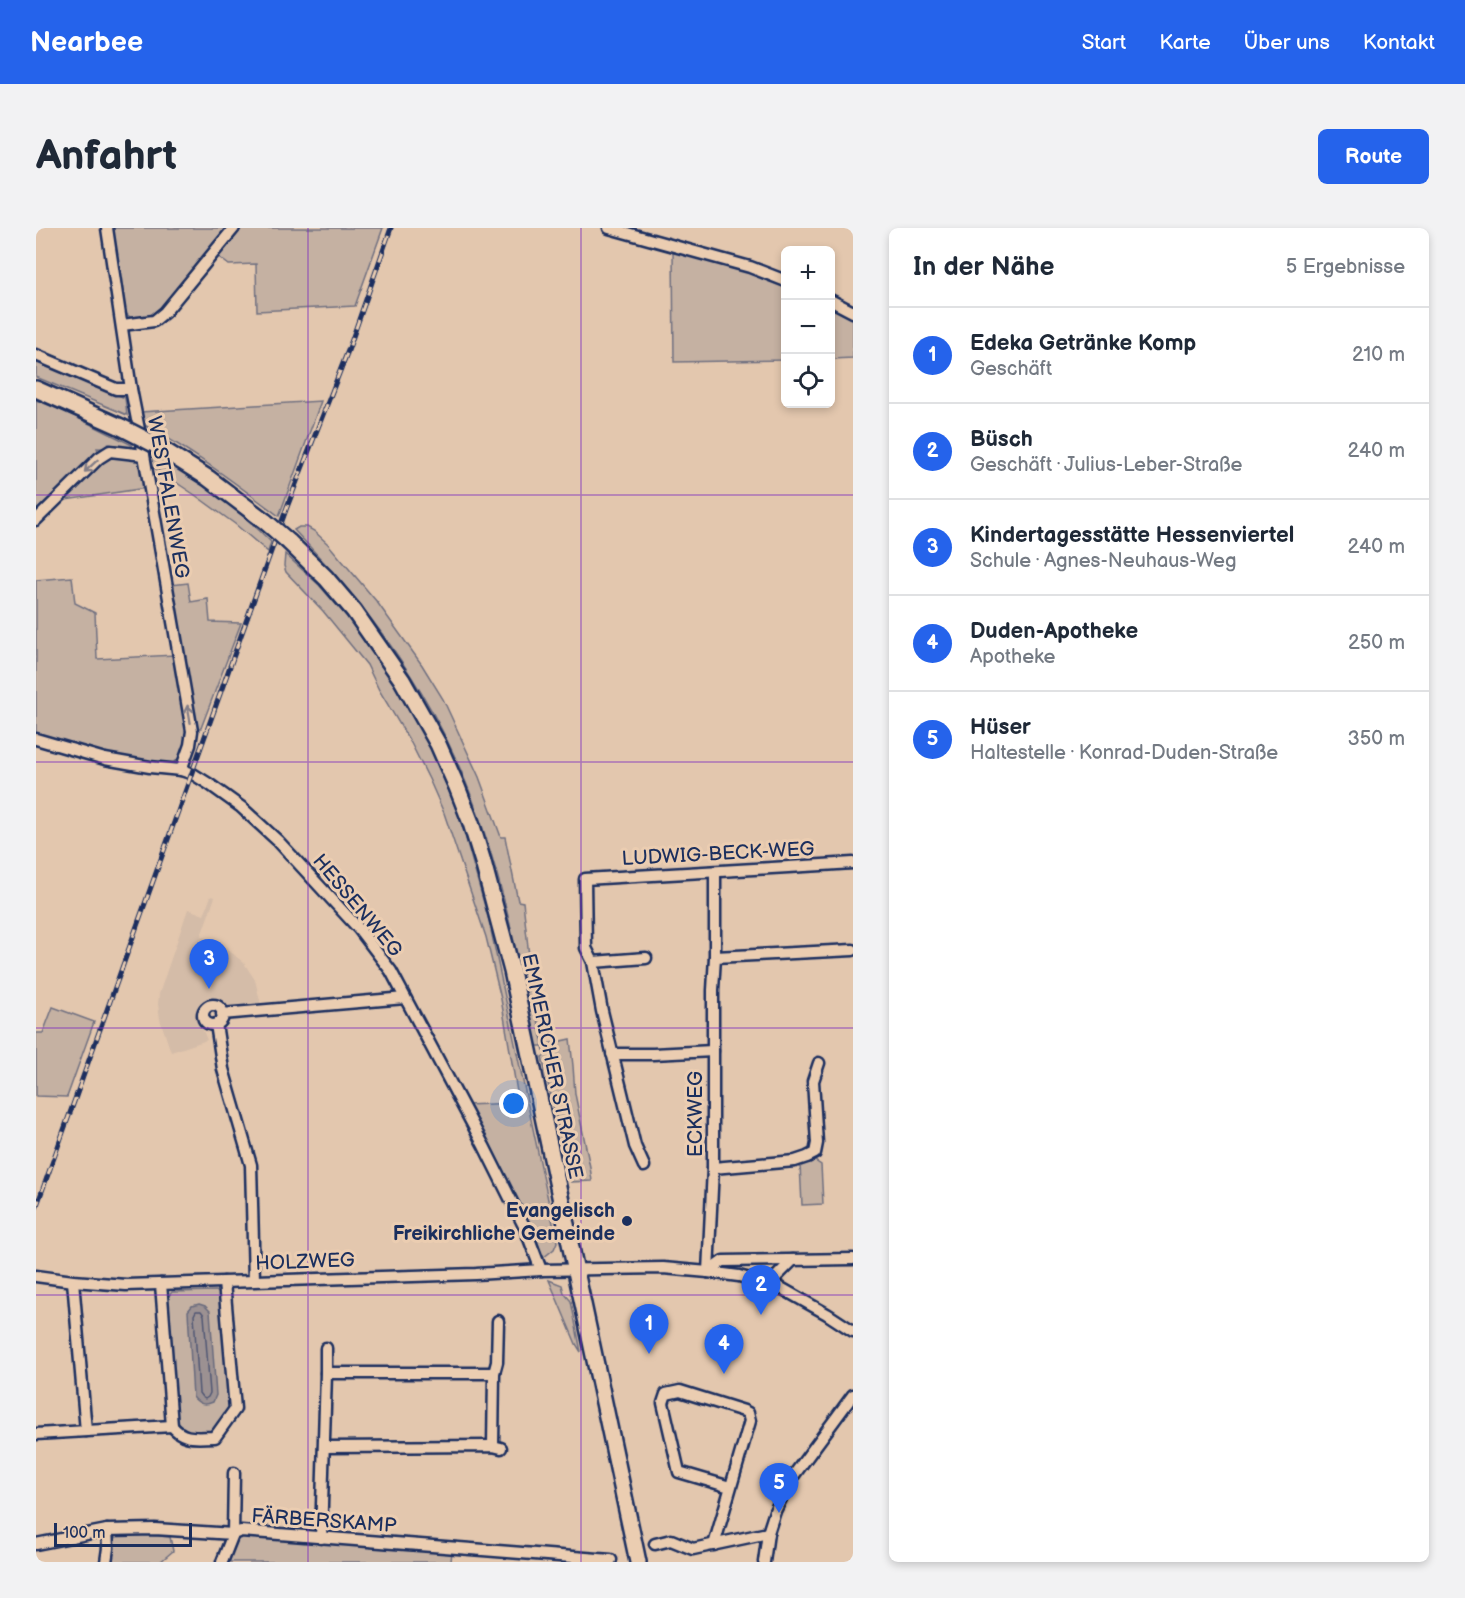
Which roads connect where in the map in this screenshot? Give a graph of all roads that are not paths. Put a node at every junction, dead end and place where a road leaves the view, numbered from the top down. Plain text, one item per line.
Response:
1 (107, 228) edge
2 (234, 228) edge
3 (609, 228) edge
4 (781, 279) edge
5 (835, 302) edge
6 (853, 312) edge
7 (122, 325) junction
8 (36, 355) edge
9 (36, 389) edge
10 (131, 389) junction
11 (149, 450) junction
12 (36, 520) edge
13 (36, 739) edge
14 (181, 771) junction
15 (853, 863) edge
16 (715, 872) junction
17 (853, 950) edge
18 (715, 957) junction
19 (646, 958) dead end
20 (593, 962) junction
21 (405, 998) junction
22 (222, 1014) junction
23 (216, 1024) junction
24 (713, 1051) junction
25 (612, 1054) junction
26 (819, 1063) dead end
27 (644, 1166) dead end
28 (713, 1168) junction
29 (853, 1259) edge
30 (793, 1260) junction
31 (541, 1270) junction
32 (576, 1270) junction
33 (708, 1272) junction
34 (36, 1276) edge
35 (254, 1280) junction
36 (73, 1281) junction
37 (225, 1282) junction
38 (161, 1284) junction
39 (768, 1285) junction
40 (498, 1321) dead end
41 (853, 1332) edge
42 (326, 1348) dead end
43 (326, 1373) junction
44 (494, 1373) junction
45 (853, 1395) edge
46 (172, 1426) junction
47 (86, 1431) junction
48 (36, 1434) edge
49 (324, 1447) junction
50 (234, 1473) dead end
51 (730, 1487) junction
52 (107, 1530) junction
53 (768, 1533) junction
54 (233, 1534) junction
55 (321, 1538) junction
56 (36, 1544) edge
57 (655, 1544) dead end
58 (714, 1545) junction
59 (502, 1557) edge
60 (611, 1560) dead end
61 (106, 1562) edge
62 (222, 1562) edge
63 (638, 1562) edge
64 (764, 1562) edge

1 - 7 street, WESTFALENWEG
2 - 7 street
3 - 4 street
5 - 6 street
7 - 10 street, WESTFALENWEG
8 - 10 street
9 - 11 main road, EMMERICHER STRASSE, bridge
10 - 11 street, WESTFALENWEG
11 -> 12 street
14 -> 11 street, WESTFALENWEG
11 - 32 main road, EMMERICHER STRASSE, bridge
13 - 14 street, HESSENWEG
14 - 21 street, HESSENWEG
15 - 16 street, LUDWIG-BECK-WEG
16 - 18 street, ECKWEG
16 - 20 street, LUDWIG-BECK-WEG
17 - 18 street
18 - 24 street, ECKWEG
19 - 20 street
20 - 25 street
21 - 22 street
21 - 31 street, HESSENWEG
22 - 23 street
22 - 23 street
23 - 35 street
24 - 25 street
24 - 28 street, ECKWEG
25 - 27 street
26 - 28 street
28 - 33 street, ECKWEG
29 - 30 street
30 - 33 street
30 - 39 street
31 - 32 street, HOLZWEG
31 - 35 street, HOLZWEG
32 - 33 street, HOLZWEG
32 - 63 main road, EMMERICHER STRASSE
33 - 39 street, HOLZWEG
34 - 36 street, HOLZWEG
35 - 37 street, HOLZWEG
36 - 38 street, HOLZWEG
36 - 47 street
37 - 38 street, HOLZWEG
37 - 46 street
38 - 46 street
39 - 41 street, HOLZWEG
40 - 44 street
42 - 43 street
43 - 44 street
43 - 49 street
44 - 49 street
45 - 53 street
46 - 47 street
47 - 48 street
49 - 55 street
50 - 54 street
51 - 51 street
51 - 58 street
52 - 54 street, FÄRBERSKAMP
52 - 56 street, FÄRBERSKAMP
52 - 61 street
53 - 58 street
53 - 64 street
54 - 55 street, FÄRBERSKAMP
54 - 62 street
55 - 59 street, FÄRBERSKAMP
57 - 58 street
59 - 60 street, FÄRBERSKAMP

